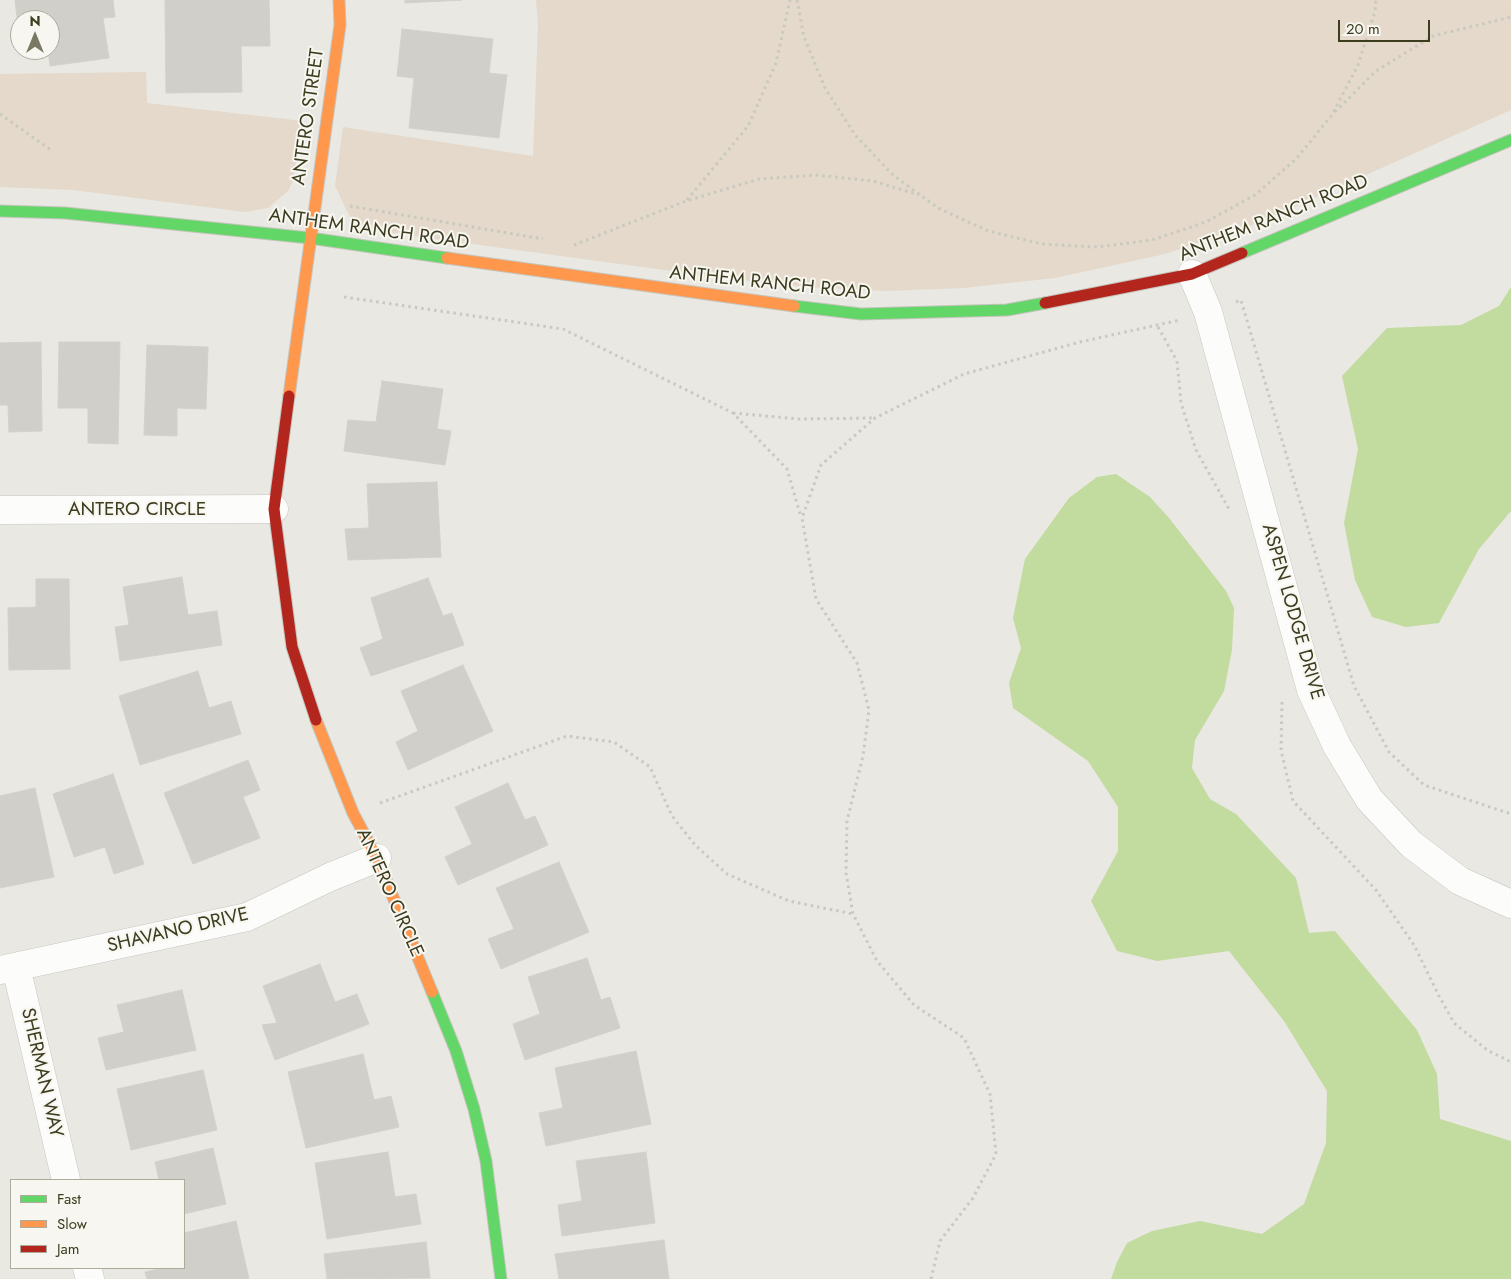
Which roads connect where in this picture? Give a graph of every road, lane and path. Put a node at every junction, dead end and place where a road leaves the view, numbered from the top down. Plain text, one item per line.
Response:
1 (339, 0) edge
2 (790, 0) edge
3 (797, 0) edge
4 (1376, 0) edge
5 (1511, 17) edge
6 (0, 114) edge
7 (1332, 115) junction
8 (1511, 140) edge
9 (51, 150) dead end
10 (922, 196) junction
11 (686, 201) junction
12 (350, 206) dead end
13 (0, 211) edge
14 (310, 238) junction
15 (546, 240) dead end
16 (566, 243) dead end
17 (1192, 274) junction
18 (344, 297) dead end
19 (1208, 312) junction
20 (733, 413) junction
21 (875, 418) junction
22 (274, 509) junction
23 (0, 510) edge
24 (802, 518) junction
25 (353, 812) junction
26 (1511, 814) edge
27 (377, 858) junction
28 (1511, 904) edge
29 (852, 914) junction
30 (8, 968) edge
31 (66, 1179) edge
32 (501, 1279) edge
33 (931, 1279) edge

1 - 14 street, ANTERO STREET
2 - 11 path
3 - 10 path
4 - 7 path
5 - 7 path
6 - 9 path
7 - 10 path
8 - 17 street, ANTHEM RANCH ROAD
10 - 11 path
11 - 16 path
12 - 15 path
13 - 14 street, ANTHEM RANCH ROAD
14 - 17 street, ANTHEM RANCH ROAD
14 - 22 street, ANTERO CIRCLE
17 - 19 street, ASPEN LODGE DRIVE
18 - 20 path
19 - 21 path
19 - 26 path
19 - 28 street, ASPEN LODGE DRIVE
20 - 21 path
20 - 24 path
21 - 24 path
22 - 23 street, ANTERO CIRCLE
22 - 25 street, ANTERO CIRCLE
24 - 29 path
25 - 27 street, ANTERO CIRCLE
25 - 29 path
27 - 30 street, SHAVANO DRIVE
27 - 32 street, ANTERO CIRCLE
29 - 33 path
30 - 31 street, SHERMAN WAY

